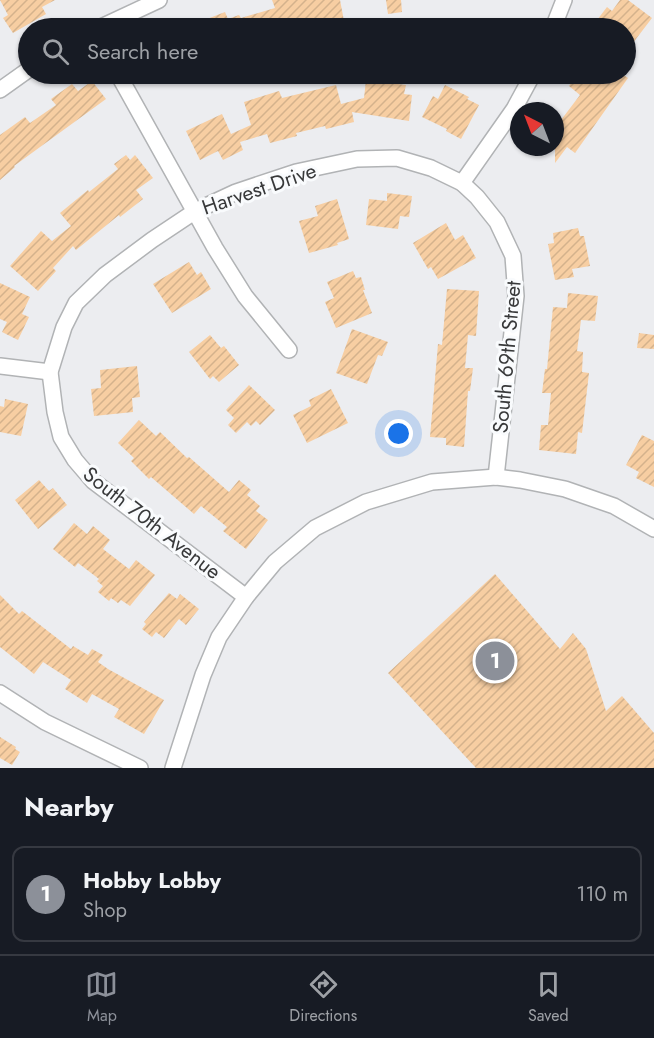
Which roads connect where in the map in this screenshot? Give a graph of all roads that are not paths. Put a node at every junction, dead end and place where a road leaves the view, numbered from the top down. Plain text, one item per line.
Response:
1 (159, 0) edge
2 (564, 0) edge
3 (120, 18) edge
4 (557, 18) edge
5 (18, 77) edge
6 (124, 84) edge
7 (528, 84) edge
8 (0, 90) edge
9 (462, 183) junction
10 (194, 212) junction
11 (289, 350) dead end
12 (0, 366) edge
13 (50, 372) junction
14 (496, 477) junction
15 (654, 529) edge
16 (246, 597) junction
17 (0, 693) edge
18 (140, 768) edge
19 (173, 768) edge

1 - 3 street
2 - 4 street
5 - 8 street
6 - 10 street
7 - 9 street
9 - 10 street, Harvest Drive
9 - 14 street, South 69th Street
10 - 11 street
10 - 13 street, Harvest Drive
12 - 13 street
13 - 16 street, South 70th Avenue
14 - 15 street
14 - 16 street
16 - 19 street
17 - 18 street

